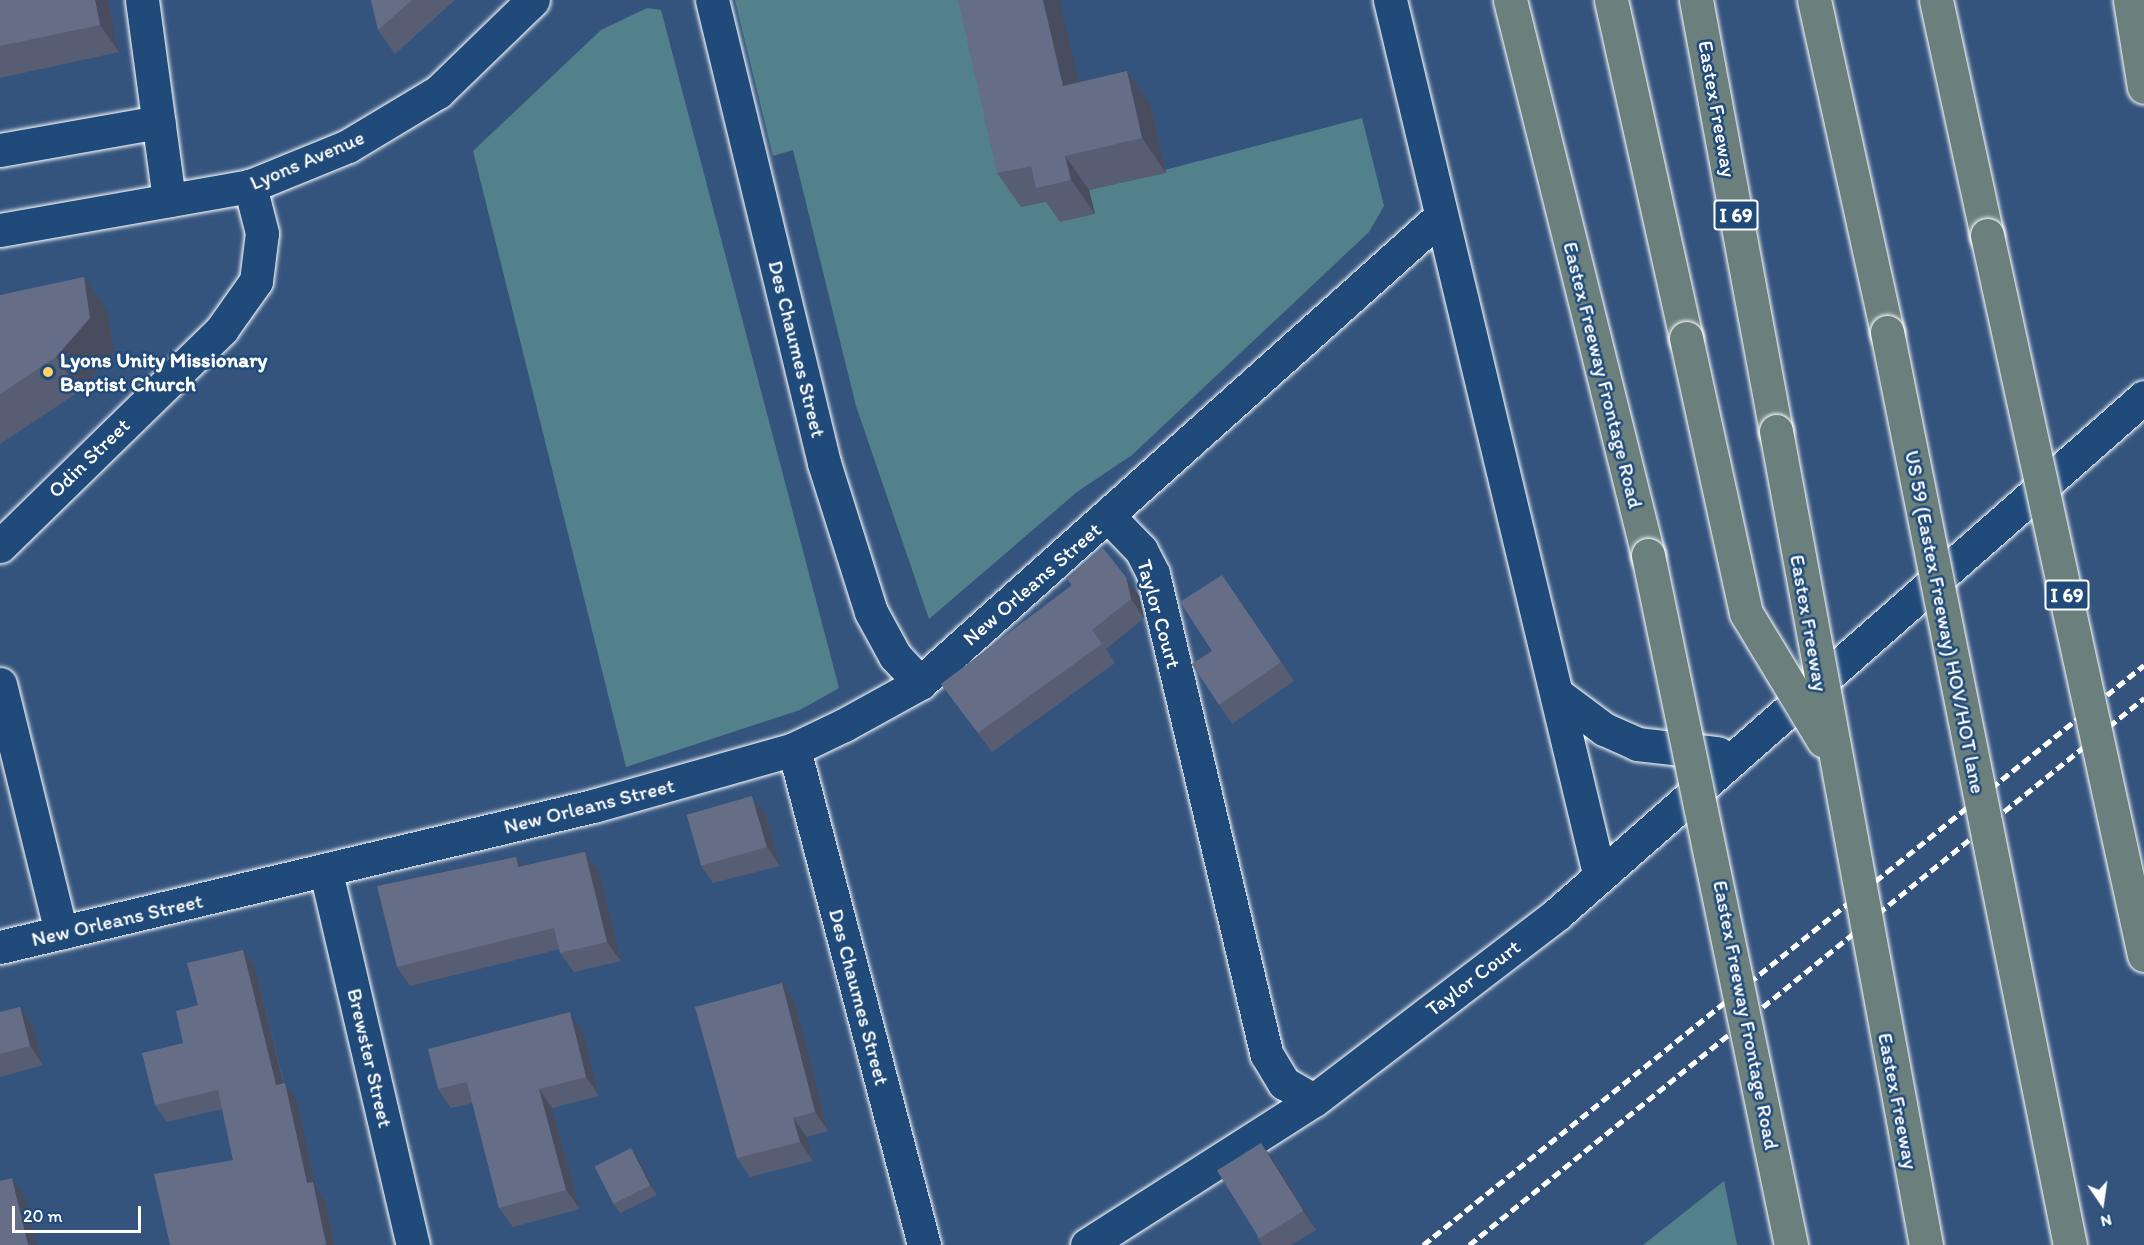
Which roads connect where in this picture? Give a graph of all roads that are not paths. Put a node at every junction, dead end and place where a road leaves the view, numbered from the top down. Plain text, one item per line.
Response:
1 (142, 0) edge
2 (531, 0) edge
3 (712, 0) edge
4 (1390, 0) edge
5 (1510, 0) edge
6 (1611, 0) edge
7 (1696, 0) edge
8 (1814, 0) edge
9 (1936, 0) edge
10 (2130, 0) edge
11 (2142, 78) edge
12 (159, 122) junction
13 (0, 150) edge
14 (250, 186) junction
15 (170, 200) junction
16 (1439, 218) junction
17 (0, 230) edge
18 (2144, 397) edge
19 (1109, 517) junction
20 (0, 546) edge
21 (920, 683) junction
22 (0, 686) edge
23 (1557, 694) junction
24 (794, 749) junction
25 (1734, 755) junction
26 (1832, 756) junction
27 (326, 872) junction
28 (1599, 873) junction
29 (61, 933) junction
30 (0, 947) edge
31 (2144, 956) edge
32 (1314, 1100) junction
33 (413, 1245) edge
34 (924, 1245) edge
35 (1087, 1245) edge
36 (1791, 1245) edge
37 (1926, 1245) edge
38 (2070, 1245) edge

1 - 12 street
2 - 14 street, Lyons Avenue
3 - 21 street, Des Chaumes Street
4 - 16 street
5 - 36 main road, Eastex Freeway Frontage Road, bridge
6 - 26 main road, bridge
7 - 26 main road, Eastex Freeway / I 69, bridge
8 - 38 main road, US 59 (Eastex Freeway) HOV/HOT lane, bridge
9 - 31 main road, I 69, bridge
10 - 11 main road
12 - 13 street
12 - 15 street
14 - 15 street, Lyons Avenue
14 - 20 street, Odin Street
15 - 17 street, Lyons Avenue
16 - 19 street
16 - 23 street
18 - 25 street
19 - 21 street, New Orleans Street
19 - 32 street, Taylor Court
21 - 24 street, New Orleans Street
22 - 29 street
23 - 25 street
23 - 28 street
24 - 27 street, New Orleans Street
24 - 34 street, Des Chaumes Street
25 - 28 street
26 - 37 main road, Eastex Freeway / I 69, bridge
27 - 29 street, New Orleans Street
27 - 33 street, Brewster Street
28 - 32 street, Taylor Court
29 - 30 street, New Orleans Street
32 - 35 street, Taylor Court

